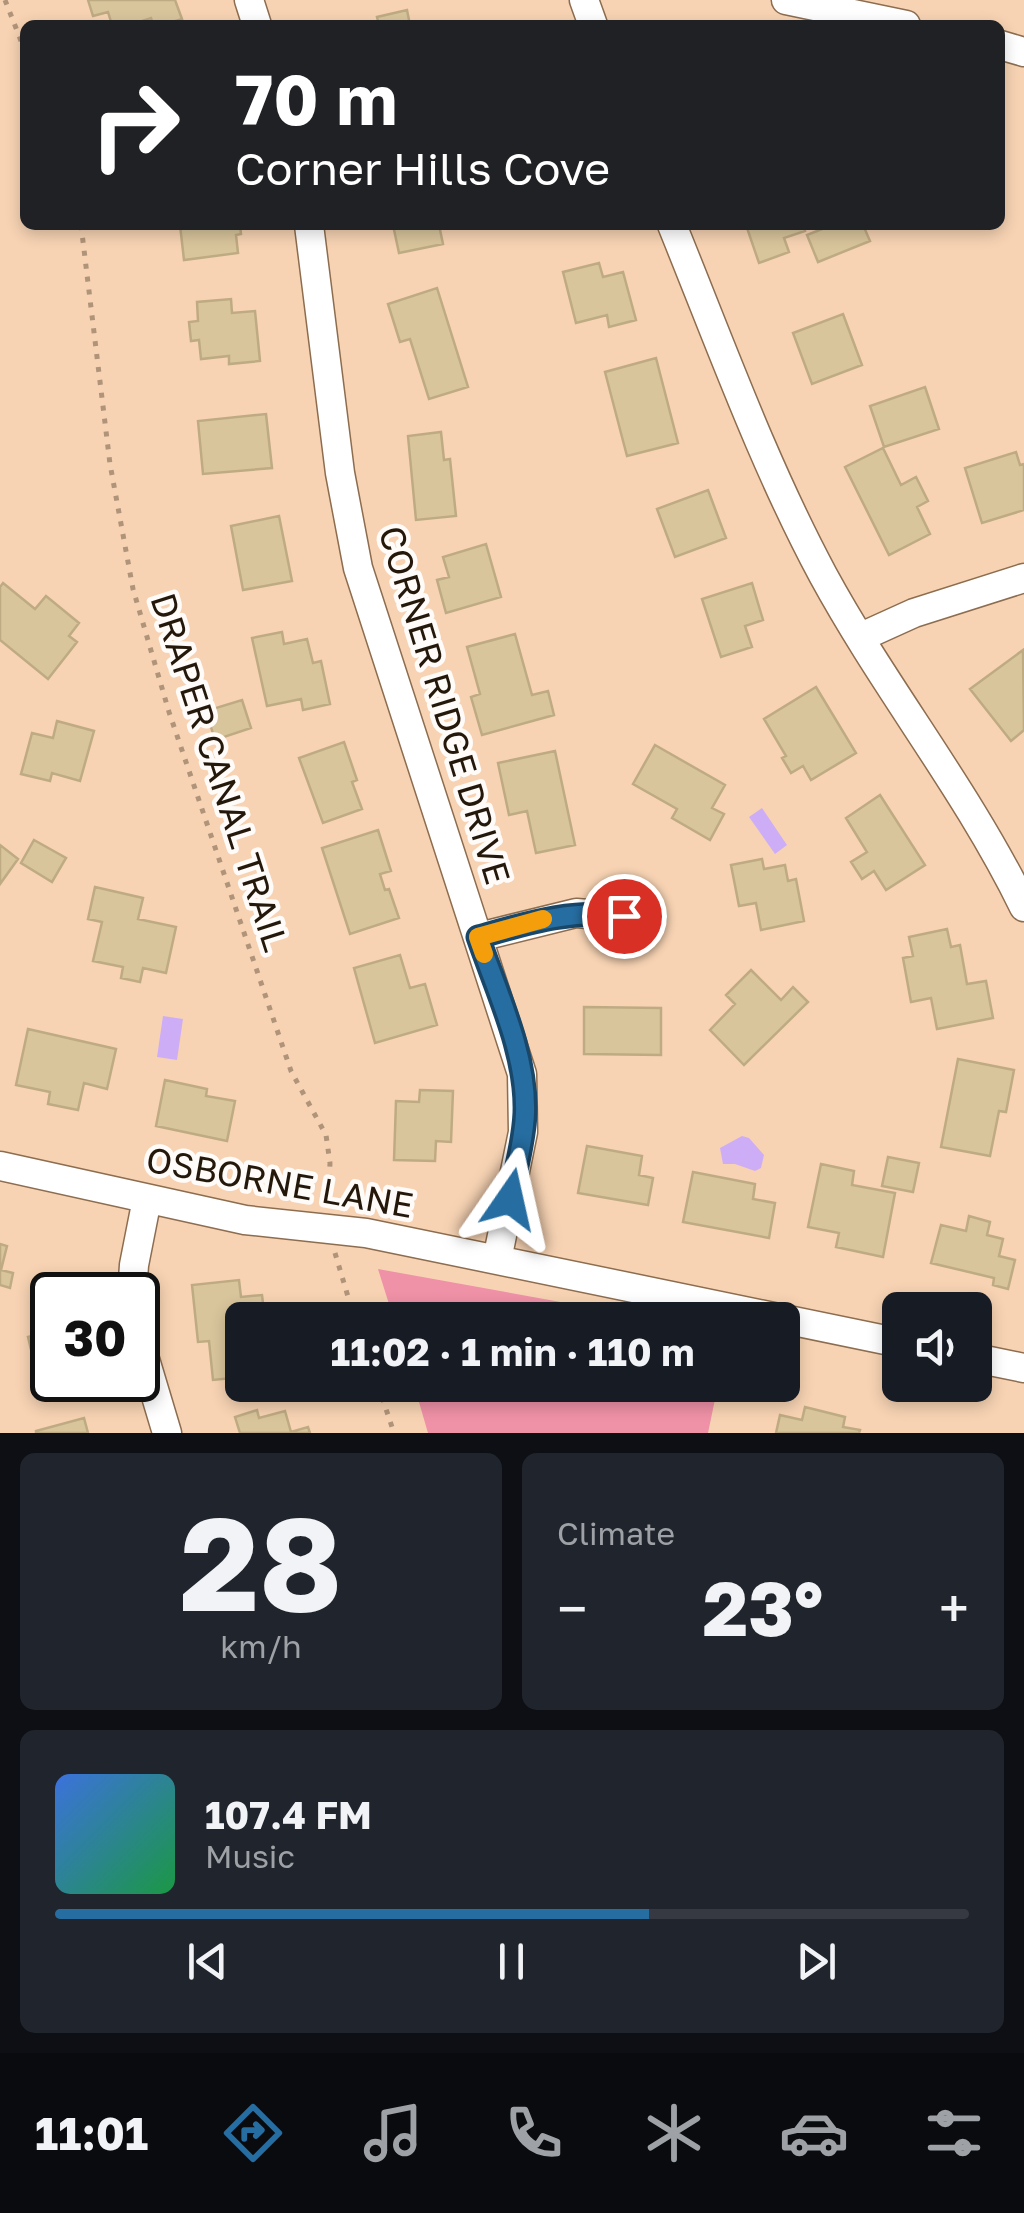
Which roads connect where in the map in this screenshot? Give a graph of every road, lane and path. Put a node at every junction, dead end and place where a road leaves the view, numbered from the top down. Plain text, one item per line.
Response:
1 (5, 0) edge
2 (786, 0) edge
3 (882, 20) edge
4 (20, 38) edge
5 (82, 230) edge
6 (309, 230) edge
7 (674, 230) edge
8 (1024, 578) edge
9 (862, 637) junction
10 (1024, 907) edge
11 (651, 919) dead end
12 (478, 937) junction
13 (0, 1166) edge
14 (147, 1199) junction
15 (330, 1228) junction
16 (497, 1260) junction
17 (134, 1272) edge
18 (349, 1302) edge
19 (882, 1339) edge
20 (992, 1361) edge
21 (1024, 1368) edge
22 (158, 1402) edge
23 (384, 1402) edge
24 (167, 1433) edge
25 (394, 1433) edge

1 - 4 path
2 - 3 street
5 - 15 path, DRAPER CANAL TRAIL
6 - 12 street, CORNER RIDGE DRIVE
7 - 9 street
8 - 9 street
9 - 10 street
11 - 12 street
12 - 16 street, CORNER RIDGE DRIVE
13 - 14 street, OSBORNE LANE
14 - 15 street, OSBORNE LANE
14 - 17 street
15 - 16 street, OSBORNE LANE
15 - 18 path, DRAPER CANAL TRAIL
16 - 19 street, OSBORNE LANE
20 - 21 street
22 - 24 street
23 - 25 path

